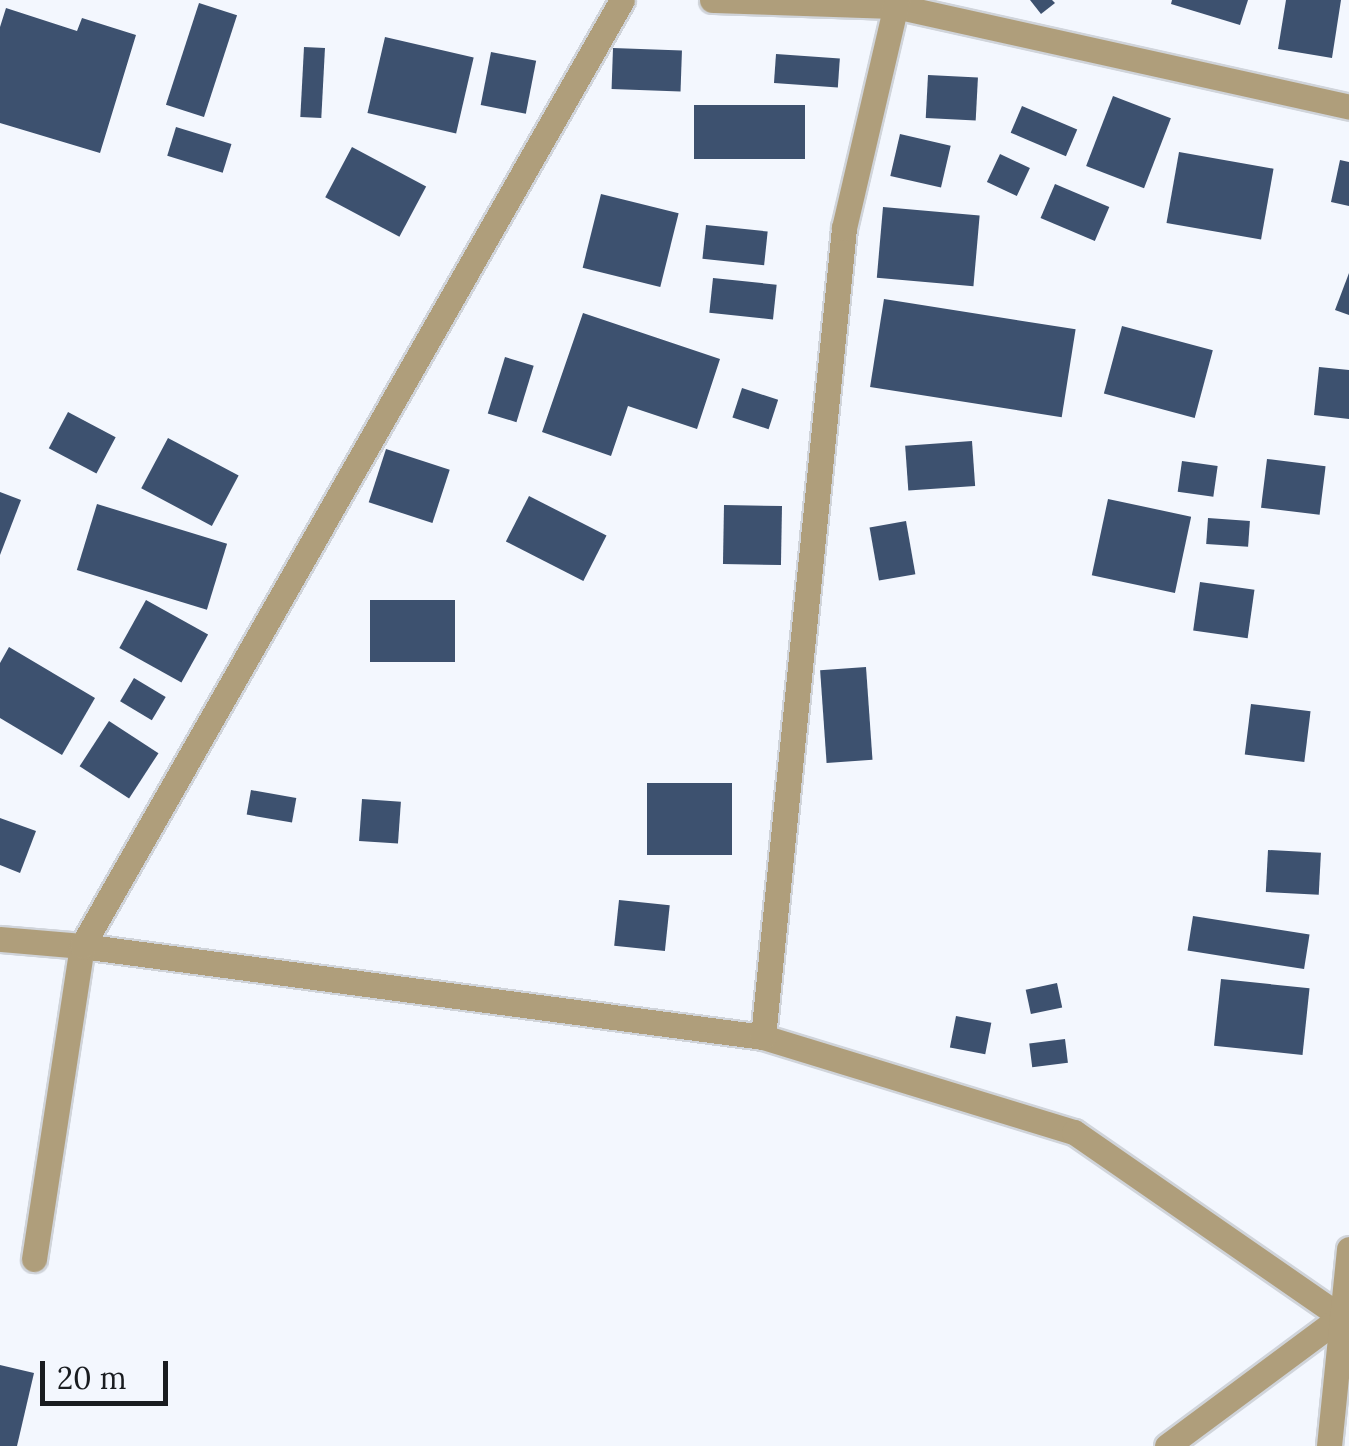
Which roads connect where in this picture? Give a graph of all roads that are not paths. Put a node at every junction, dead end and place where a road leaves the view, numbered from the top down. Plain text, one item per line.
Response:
1 (622, 0) edge
2 (712, 0) edge
3 (896, 3) edge
4 (1349, 107) edge
5 (0, 939) edge
6 (82, 946) junction
7 (763, 1036) junction
8 (1349, 1249) edge
9 (34, 1259) dead end
10 (1345, 1316) edge
11 (1167, 1446) edge
12 (1328, 1446) edge

1 - 6 street
2 - 3 street
3 - 4 street
3 - 7 street
5 - 6 street
6 - 7 street
6 - 9 street
7 - 10 street
8 - 10 street
10 - 11 street
10 - 12 street

